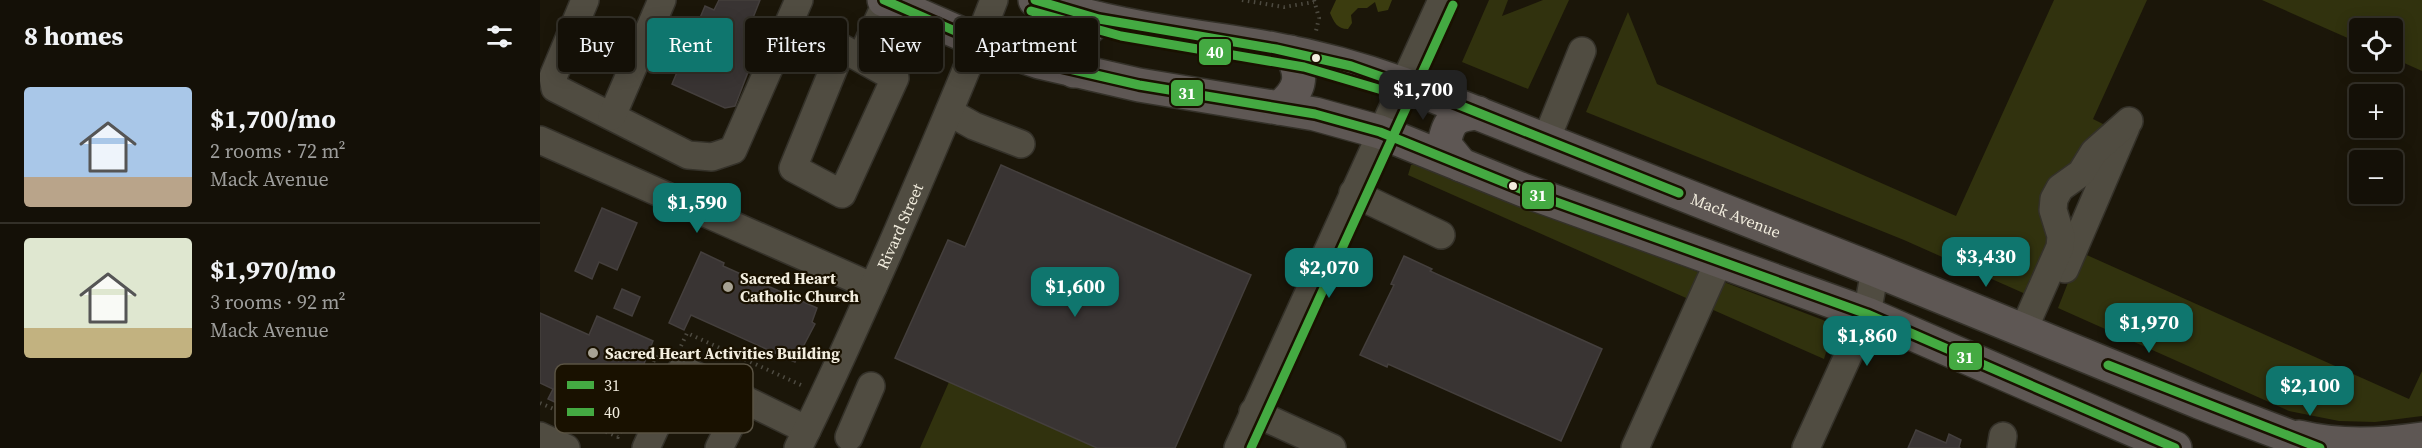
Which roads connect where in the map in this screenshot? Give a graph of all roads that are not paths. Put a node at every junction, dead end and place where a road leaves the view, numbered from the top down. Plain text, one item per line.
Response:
1 (585, 0) edge
2 (662, 0) edge
3 (799, 0) edge
4 (994, 0) edge
5 (1035, 0) edge
6 (1442, 0) edge
7 (886, 1) edge
8 (879, 18) edge
9 (987, 18) edge
10 (1099, 19) joint
11 (955, 31) edge
12 (1582, 51) dead end
13 (1290, 52) junction
14 (861, 58) joint
15 (965, 72) edge
16 (1079, 72) edge
17 (1403, 84) junction
18 (1279, 108) junction
19 (949, 112) junction
20 (1478, 113) junction
21 (612, 116) junction
22 (1380, 132) junction
23 (540, 140) edge
24 (1546, 140) junction
25 (1022, 144) dead end
26 (1461, 165) junction
27 (1353, 194) junction
28 (1441, 235) dead end
29 (1719, 261) junction
30 (1875, 270) junction
31 (873, 287) junction
32 (1867, 314) junction
33 (2030, 333) junction
34 (830, 382) junction
35 (2055, 396) junction
36 (2199, 402) junction
37 (753, 405) edge
38 (1253, 412) junction
39 (653, 433) edge
40 (727, 433) edge
41 (2282, 433) junction
42 (540, 436) edge
43 (849, 436) dead end
44 (803, 439) edge
45 (2422, 440) edge
46 (566, 448) edge
47 (646, 448) edge
48 (719, 448) edge
49 (1238, 448) edge
50 (1332, 448) edge
51 (1635, 448) edge
52 (1806, 448) edge
53 (2175, 448) edge
54 (2320, 448) edge

1 - 21 street
2 - 21 street
3 - 21 street
4 - 9 street, Rivard Street
5 - 10 main road, Mack Avenue
6 - 17 street
7 - 8 street
7 - 11 main road
10 - 13 main road, Mack Avenue
12 - 24 street
13 - 17 main road, Mack Avenue
13 - 18 main road
14 - 14 street
15 - 19 street, Rivard Street
16 - 18 main road
17 - 20 main road, Mack Avenue
17 - 22 street
18 - 22 main road
19 - 25 street
19 - 31 street, Rivard Street
20 - 24 main road, Mack Avenue
20 - 26 main road
22 - 26 main road
22 - 27 street
23 - 31 street
24 - 30 main road, Mack Avenue
26 - 29 main road
27 - 28 street
27 - 38 street
29 - 32 main road
29 - 51 street
30 - 32 street
30 - 33 main road, Mack Avenue
31 - 34 street, Rivard Street
32 - 35 main road
32 - 52 street
33 - 33 street
33 - 36 main road, Mack Avenue
34 - 43 street
34 - 44 street, Rivard Street
35 - 36 main road
35 - 53 main road
36 - 41 main road, Mack Avenue
37 - 44 street
38 - 49 street
38 - 50 street
39 - 47 street
40 - 48 street
41 - 45 main road
41 - 54 main road, Mack Avenue
42 - 46 street

